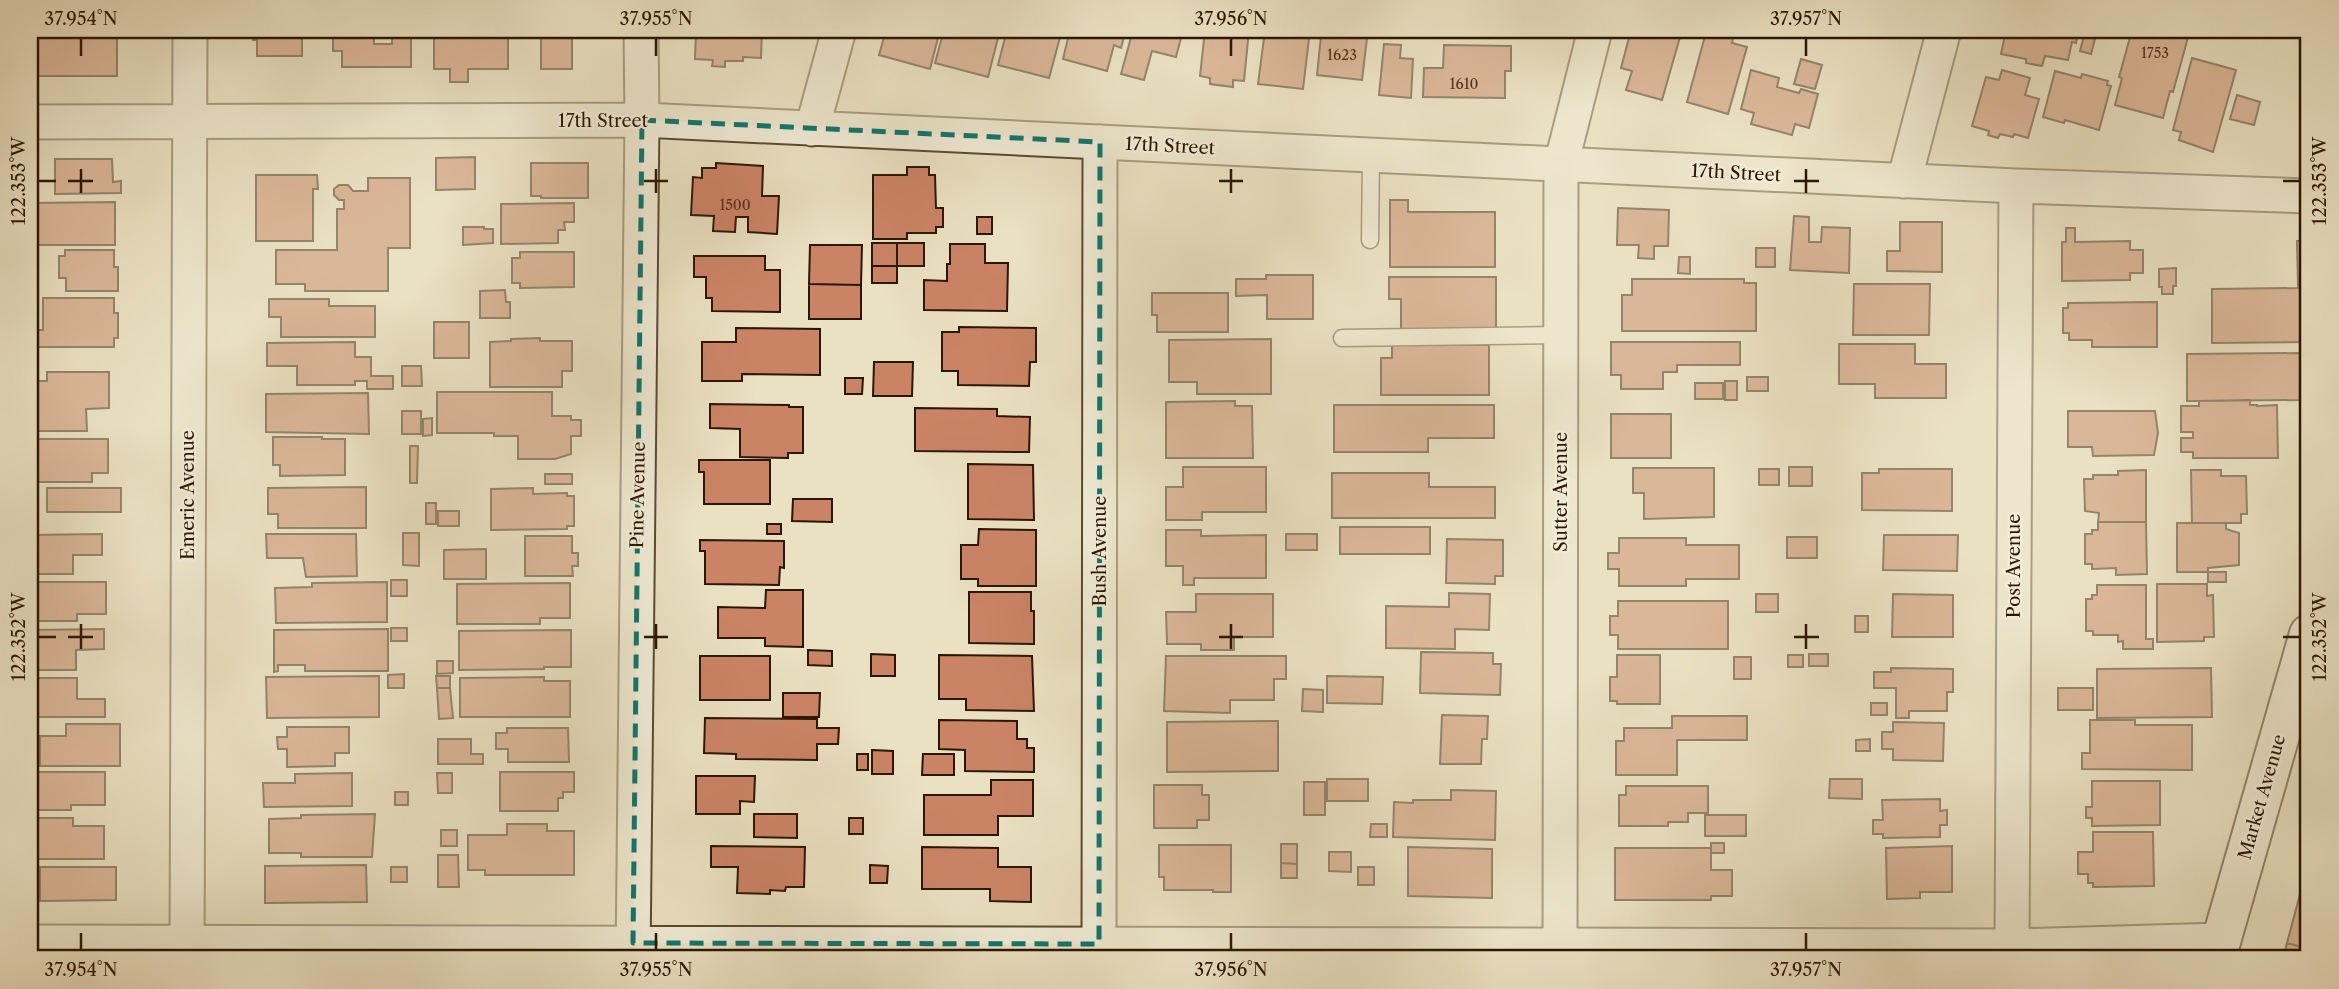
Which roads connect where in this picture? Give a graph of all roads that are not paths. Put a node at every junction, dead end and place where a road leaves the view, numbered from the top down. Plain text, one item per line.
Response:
1 (190, 30) edge
2 (641, 30) edge
3 (839, 30) edge
4 (1595, 30) edge
5 (1944, 30) edge
6 (642, 120) junction
7 (190, 121) junction
8 (30, 122) edge
9 (812, 129) junction
10 (1100, 142) junction
11 (1371, 156) junction
12 (1561, 165) junction
13 (1904, 181) junction
14 (2016, 187) junction
15 (2309, 196) edge
16 (1370, 240) dead end
17 (1561, 335) junction
18 (1342, 338) dead end
19 (2309, 634) edge
20 (2303, 676) edge
21 (30, 942) edge
22 (2012, 946) junction
23 (2218, 950) edge
24 (186, 951) edge
25 (633, 951) edge
26 (1099, 952) edge
27 (1560, 952) edge
28 (1939, 953) edge

1 - 7 street, Emeric Avenue
2 - 6 street, Pine Avenue
3 - 9 street
4 - 12 street, Sutter Avenue
5 - 13 street
6 - 7 street, 17th Street
6 - 9 street, 17th Street
6 - 25 street, Pine Avenue
7 - 8 street, 17th Street
7 - 24 street, Emeric Avenue
9 - 10 street, 17th Street
10 - 11 street, 17th Street
10 - 26 street, Bush Avenue
11 - 12 street, 17th Street
11 - 16 lane
12 - 13 street, 17th Street
12 - 17 street, Sutter Avenue
13 - 14 street, 17th Street
14 - 15 street, 17th Street
14 - 22 street, Post Avenue
17 - 18 lane
17 - 27 street, Sutter Avenue
19 - 20 street, Market Avenue
20 - 23 street, Market Avenue
21 - 24 street
22 - 23 street
22 - 28 street
24 - 25 street
25 - 26 street
26 - 27 street
27 - 28 street

